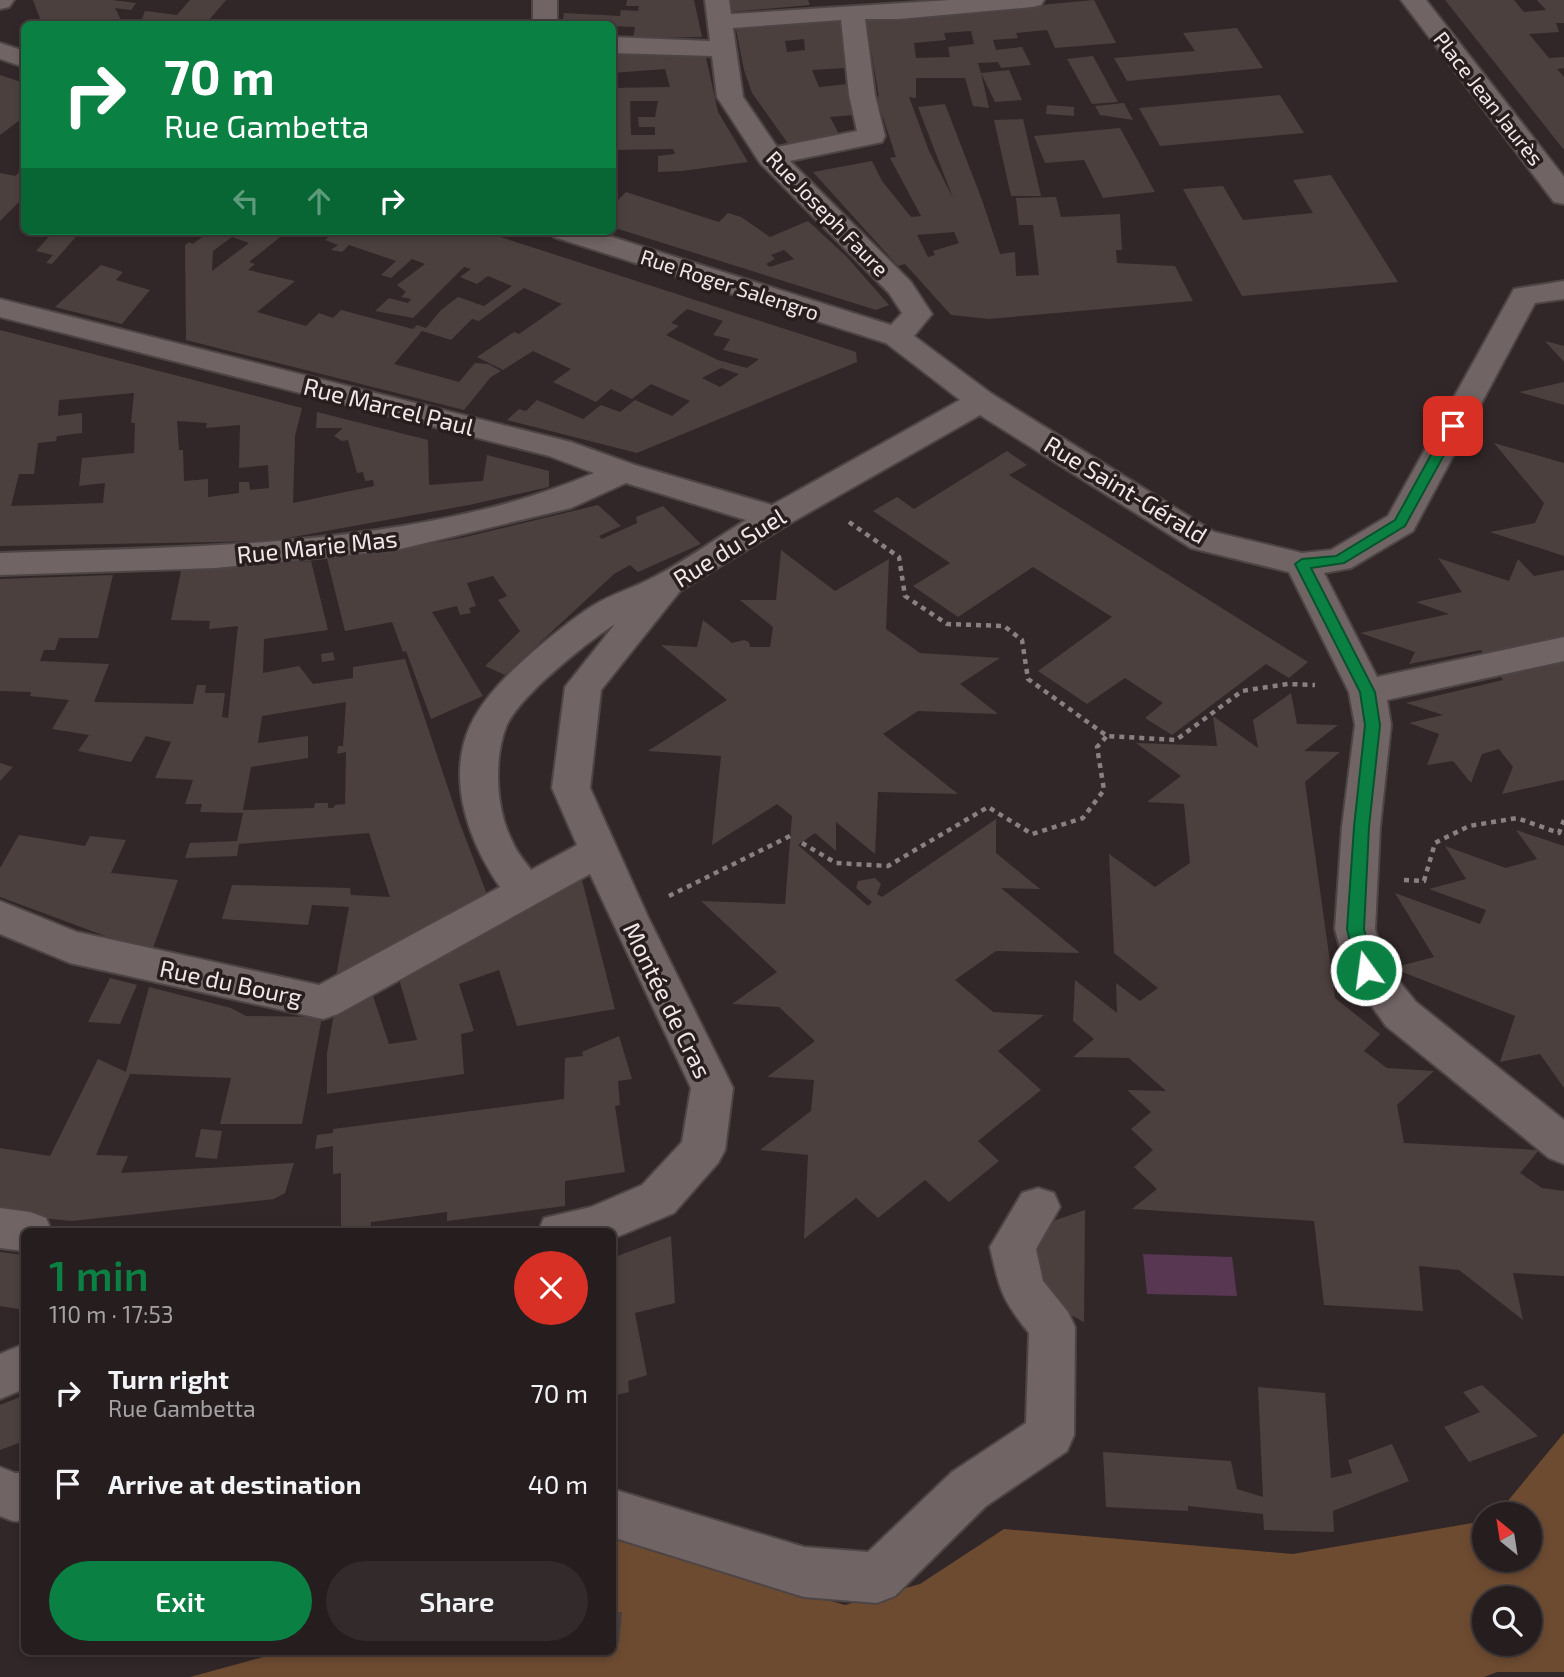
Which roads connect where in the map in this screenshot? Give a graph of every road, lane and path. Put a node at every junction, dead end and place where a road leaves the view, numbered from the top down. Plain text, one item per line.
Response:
1 (545, 0) edge
2 (1032, 0) edge
3 (1413, 0) edge
4 (852, 12) junction
5 (545, 21) edge
6 (720, 23) edge
7 (616, 44) edge
8 (0, 51) edge
9 (21, 58) edge
10 (770, 157) junction
11 (1564, 197) edge
12 (577, 235) edge
13 (1564, 290) edge
14 (0, 308) edge
15 (897, 337) junction
16 (981, 401) junction
17 (624, 472) junction
18 (814, 497) junction
19 (775, 517) junction
20 (0, 564) edge
21 (1302, 564) junction
22 (668, 583) junction
23 (1564, 649) edge
24 (1366, 689) junction
25 (1107, 736) junction
26 (1564, 820) edge
27 (790, 836) dead end
28 (802, 843) dead end
29 (599, 851) junction
30 (1357, 878) junction
31 (526, 892) junction
32 (0, 916) edge
33 (628, 917) junction
34 (1564, 1145) edge
35 (1038, 1207) dead end
36 (0, 1228) edge
37 (583, 1228) edge
38 (21, 1231) edge
39 (21, 1367) edge
40 (0, 1377) edge
41 (0, 1491) edge
42 (21, 1497) edge
43 (616, 1514) edge

1 - 5 street
2 - 4 street
3 - 11 street, Place Jean Jaurès
4 - 6 street
4 - 10 street
6 - 7 street
6 - 10 street, Rue Joseph Faure
8 - 9 street
10 - 15 street, Rue Joseph Faure
12 - 15 street, Rue Roger Salengro
13 - 21 street, Rue Saint-Gérald
14 - 17 street, Rue Marcel Paul
15 - 16 street, Rue Roger Salengro
16 - 18 street, Rue du Suel
16 - 21 street, Rue Saint-Gérald
17 - 19 street, Rue Marcel Paul
17 - 20 street, Rue Marie Mas
18 - 19 street, Rue du Suel
18 - 25 path
19 - 22 street, Rue du Suel
21 - 24 street
22 - 29 street, Rue du Suel
22 - 31 street
23 - 24 street
24 - 25 path
24 - 30 street
25 - 28 path
26 - 30 path
27 - 33 path
29 - 31 street, Rue du Bourg
29 - 33 street, Montée de Cras
30 - 34 street
31 - 32 street, Rue du Bourg
33 - 37 street, Montée de Cras
35 - 43 street
36 - 38 street
39 - 40 street
41 - 42 street

